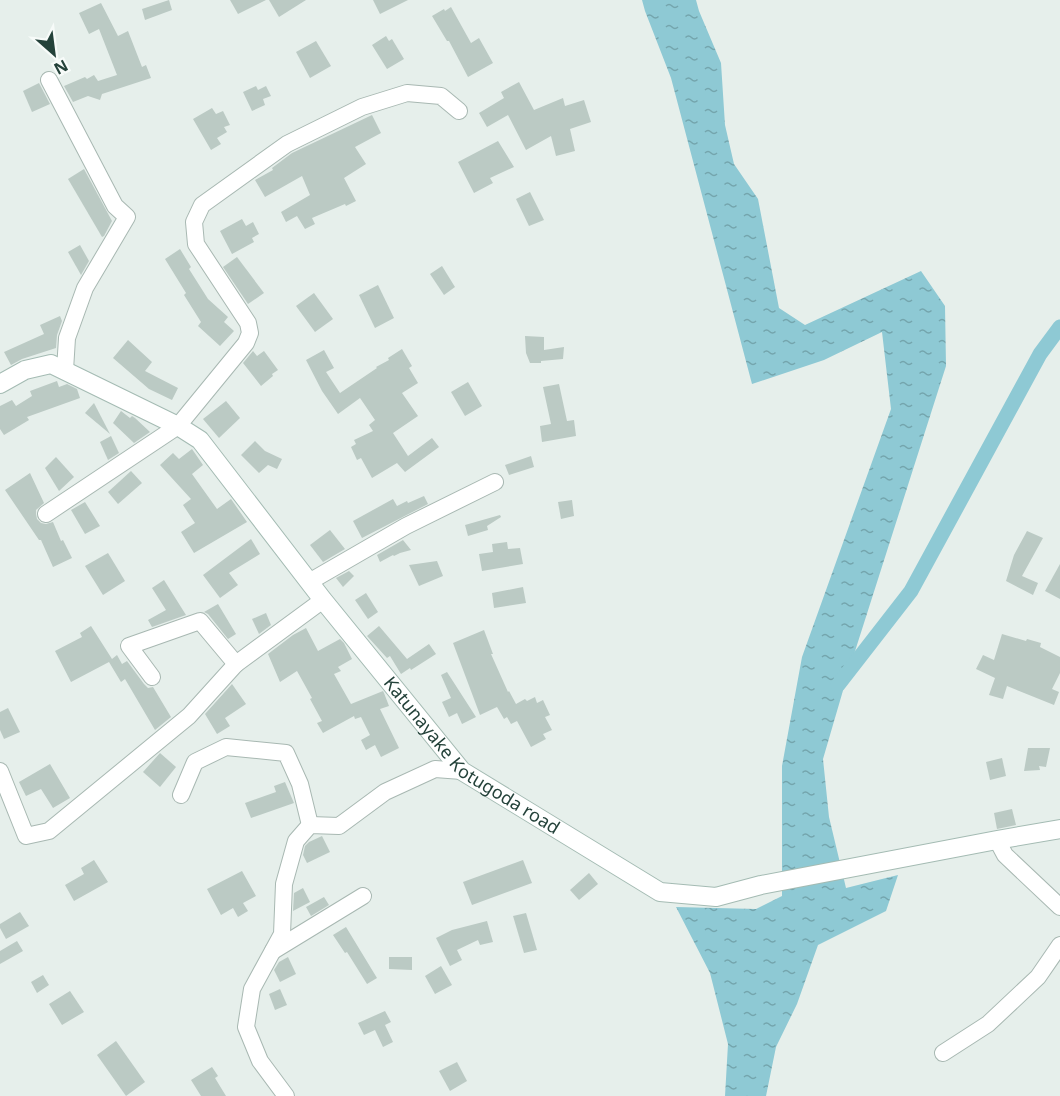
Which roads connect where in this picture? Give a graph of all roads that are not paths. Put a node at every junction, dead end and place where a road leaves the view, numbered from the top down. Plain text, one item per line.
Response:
1 (50, 80) dead end
2 (459, 111) dead end
3 (64, 370) junction
4 (0, 384) edge
5 (178, 426) junction
6 (495, 482) dead end
7 (46, 514) dead end
8 (309, 582) junction
9 (323, 600) junction
10 (236, 664) junction
11 (152, 677) dead end
12 (0, 771) edge
13 (462, 771) junction
14 (181, 795) dead end
15 (310, 825) junction
16 (1060, 829) edge
17 (997, 840) junction
18 (363, 896) dead end
19 (1060, 907) edge
20 (1060, 945) edge
21 (273, 952) junction
22 (943, 1053) dead end
23 (286, 1096) edge

1 - 3 street
2 - 5 street
3 - 4 main road, Katunayake Kotugoda road
3 - 5 main road, Katunayake Kotugoda road
5 - 7 street
5 - 8 main road, Katunayake Kotugoda road
6 - 8 street
8 - 9 main road, Katunayake Kotugoda road
9 - 10 street
9 - 13 main road, Katunayake Kotugoda road
10 - 11 street
10 - 12 street
13 - 15 street
13 - 17 main road, Katunayake Kotugoda road
14 - 15 street
15 - 21 street
16 - 17 main road, Katunayake Kotugoda road
17 - 19 street
18 - 21 street
20 - 22 street
21 - 23 street

